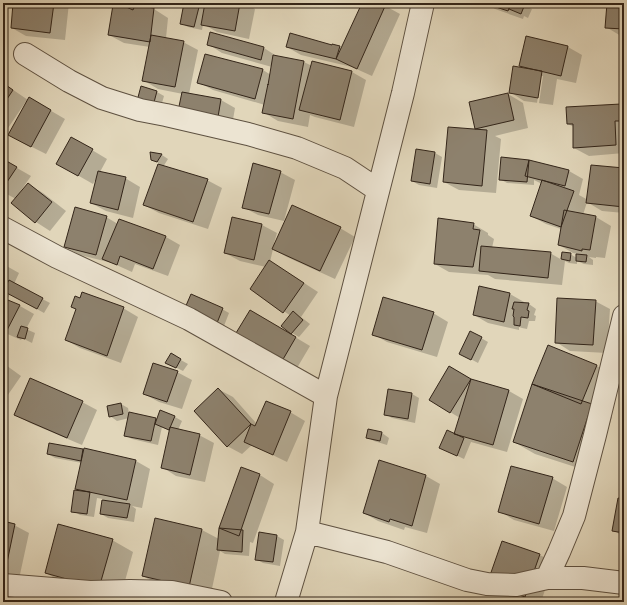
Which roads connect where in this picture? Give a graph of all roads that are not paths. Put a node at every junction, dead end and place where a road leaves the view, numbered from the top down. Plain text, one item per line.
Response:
1 (423, 3) edge
2 (25, 54) dead end
3 (378, 190) junction
4 (3, 228) edge
5 (624, 316) edge
6 (617, 372) edge
7 (326, 396) junction
8 (307, 532) junction
9 (547, 578) junction
10 (624, 583) edge
11 (3, 585) edge
12 (487, 593) edge
13 (221, 602) edge
14 (286, 602) edge

1 - 3 street
2 - 3 street
3 - 7 street
4 - 7 street
5 - 6 street
6 - 9 street
7 - 8 street
8 - 12 street
8 - 14 street
9 - 10 street
9 - 12 street
11 - 13 street

